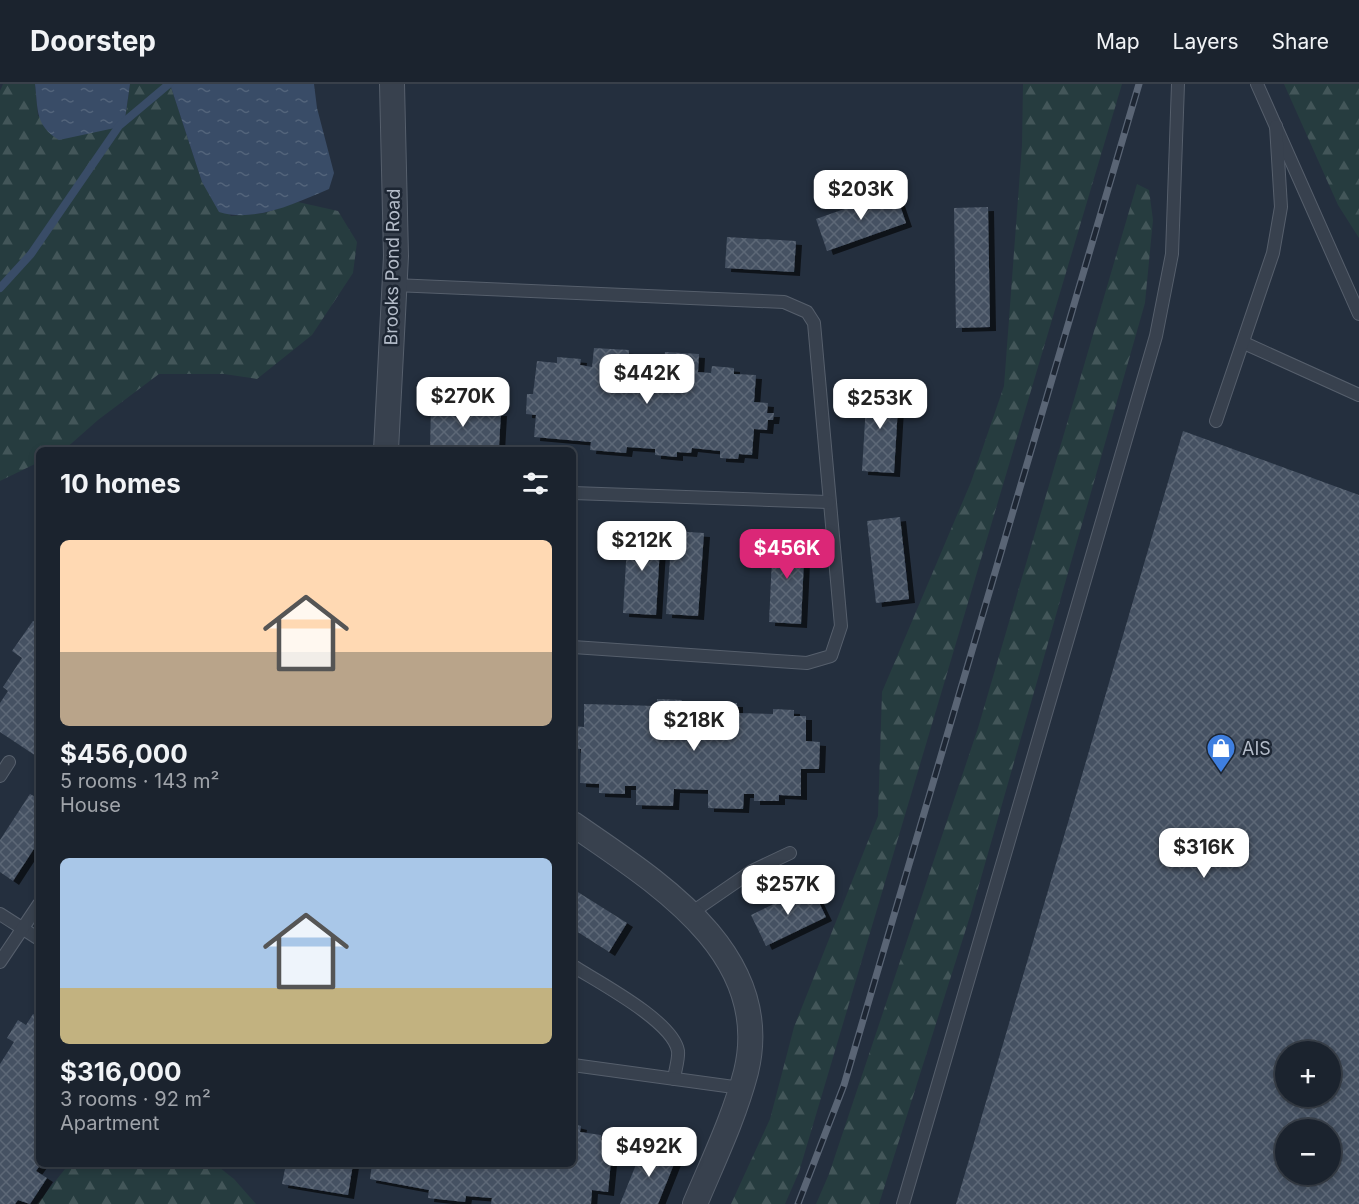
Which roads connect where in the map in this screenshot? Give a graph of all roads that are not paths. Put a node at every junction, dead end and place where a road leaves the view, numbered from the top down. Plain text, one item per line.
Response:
1 (392, 84) edge
2 (1178, 84) edge
3 (1257, 84) edge
4 (1276, 126) junction
5 (394, 285) junction
6 (1359, 314) edge
7 (1244, 343) junction
8 (1359, 394) edge
9 (1216, 422) dead end
10 (386, 447) edge
11 (576, 493) edge
12 (828, 502) junction
13 (576, 647) edge
14 (9, 762) dead end
15 (0, 776) edge
16 (576, 826) edge
17 (790, 853) dead end
18 (36, 908) edge
19 (691, 913) junction
20 (0, 914) edge
21 (22, 928) junction
22 (36, 937) edge
23 (0, 962) edge
24 (576, 968) edge
25 (576, 1065) edge
26 (674, 1079) junction
27 (741, 1088) junction
28 (695, 1204) edge
29 (903, 1204) edge

1 - 5 street, Brooks Pond Road
2 - 29 lane
3 - 4 lane
4 - 6 lane
4 - 7 lane
5 - 10 street, Brooks Pond Road
5 - 12 lane
7 - 8 lane
7 - 9 lane
11 - 12 lane
12 - 13 lane
14 - 15 lane
16 - 19 street
17 - 19 lane
18 - 21 lane
19 - 27 street
20 - 21 lane
21 - 22 lane
21 - 23 lane
24 - 26 lane
25 - 26 lane
26 - 27 lane
27 - 28 street

